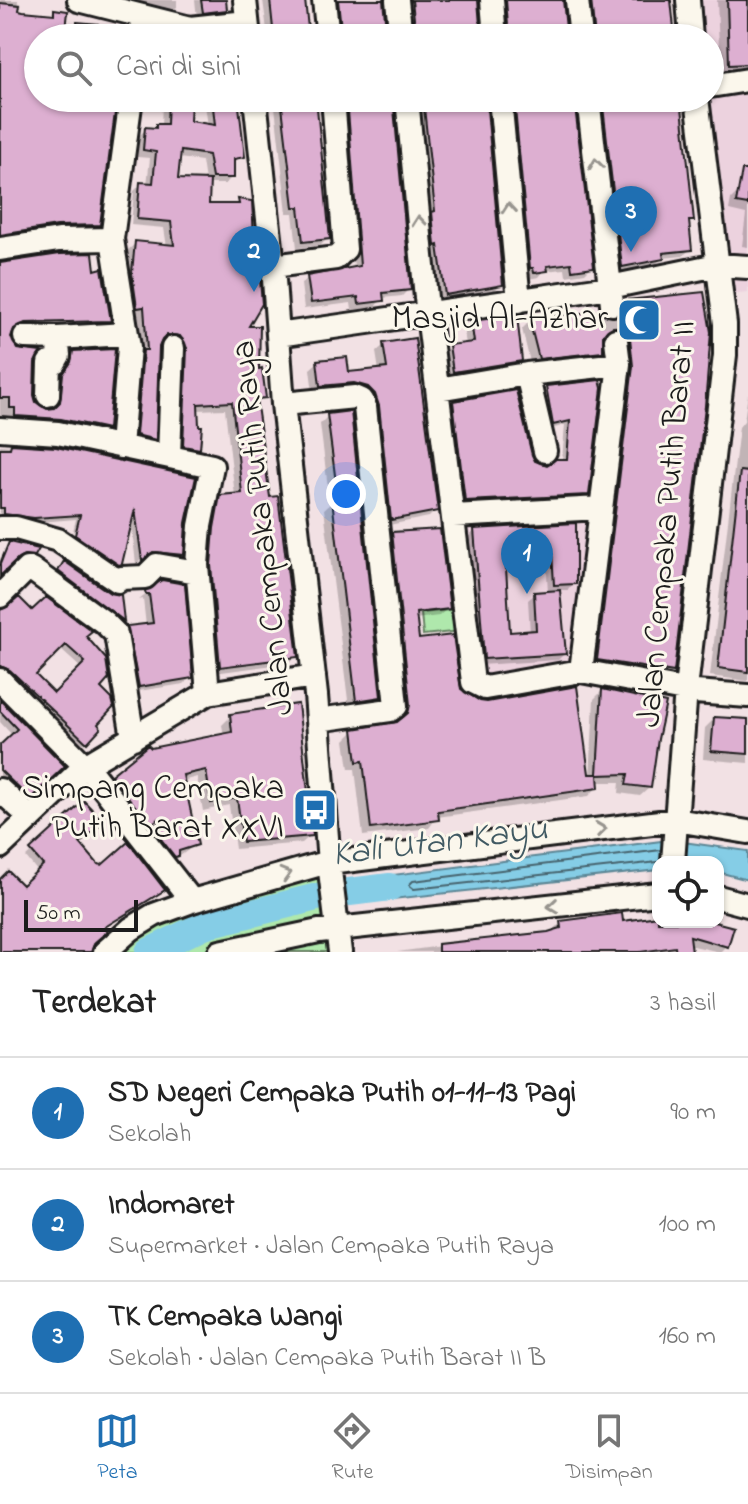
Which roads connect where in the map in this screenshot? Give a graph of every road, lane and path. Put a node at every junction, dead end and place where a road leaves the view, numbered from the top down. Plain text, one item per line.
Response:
1 (324, 0) edge
2 (397, 0) edge
3 (492, 0) edge
4 (577, 0) edge
5 (688, 0) edge
6 (89, 1) edge
7 (247, 20) edge
8 (133, 24) edge
9 (218, 24) edge
10 (327, 24) edge
11 (400, 24) edge
12 (494, 24) edge
13 (580, 24) edge
14 (690, 24) edge
15 (748, 80) edge
16 (724, 84) edge
17 (129, 112) edge
18 (256, 112) edge
19 (334, 112) edge
20 (408, 112) edge
21 (501, 112) edge
22 (590, 112) edge
23 (699, 112) edge
24 (112, 239) junction
25 (0, 249) edge
26 (717, 265) junction
27 (273, 266) junction
28 (748, 267) edge
29 (611, 296) junction
30 (519, 301) junction
31 (428, 313) junction
32 (126, 334) junction
33 (278, 335) junction
34 (25, 337) dead end
35 (57, 338) junction
36 (616, 340) tunnel mouth
37 (173, 348) dead end
38 (619, 364) junction
39 (527, 374) junction
40 (438, 389) junction
41 (48, 395) dead end
42 (283, 404) junction
43 (0, 429) edge
44 (121, 447) junction
45 (545, 451) dead end
46 (169, 456) junction
47 (600, 508) junction
48 (453, 516) junction
49 (0, 528) edge
50 (197, 572) junction
51 (0, 596) edge
52 (581, 671) junction
53 (314, 676) junction
54 (0, 680) edge
55 (686, 689) junction
56 (208, 693) junction
57 (748, 696) edge
58 (318, 720) junction
59 (133, 738) junction
60 (85, 766) junction
61 (0, 790) edge
62 (31, 818) junction
63 (676, 825) junction
64 (748, 832) edge
65 (0, 847) edge
66 (673, 856) edge
67 (330, 867) junction
68 (652, 895) edge
69 (724, 899) edge
70 (192, 901) junction
71 (748, 905) edge
72 (338, 932) edge
73 (105, 952) edge
74 (220, 952) edge

1 - 10 street
2 - 11 street
3 - 12 street
4 - 13 street
5 - 14 street
6 - 8 street
7 - 9 street
15 - 16 street
17 - 24 street
18 - 27 street, Jalan Cempaka Putih Raya
19 - 27 street
31 -> 20 street
30 -> 21 street
29 -> 22 street
23 - 26 street, Jalan Cempaka Putih Barat II
24 - 25 street
24 - 32 street
26 - 28 street
26 - 29 street
26 - 55 street, Jalan Cempaka Putih Barat II
27 - 33 street, Jalan Cempaka Putih Raya
29 - 30 street
30 - 31 street
31 - 33 street
31 - 40 street
32 - 35 street
32 - 44 street
33 - 42 street, Jalan Cempaka Putih Raya
34 - 35 street
35 - 41 street
36 - 38 street
37 - 46 street
38 - 39 street
38 - 47 street
39 - 40 street
39 - 45 street
40 - 48 street
42 - 53 street, Jalan Cempaka Putih Raya
42 - 58 street
43 - 44 street
44 - 46 street
46 - 50 street
47 - 48 street
47 - 52 street
48 - 52 street
49 - 50 street
50 - 56 street
51 - 59 street
52 - 55 street
53 - 56 street
53 - 58 street, Jalan Cempaka Putih Raya
54 - 60 street
55 - 57 street
55 - 63 street, Jalan Cempaka Putih Barat II
56 - 59 street
58 - 67 street, Jalan Cempaka Putih Raya
59 - 60 street
60 - 62 street
60 - 70 street
61 - 62 street
62 - 65 street
63 - 64 street
63 - 66 street, Jalan Cempaka Putih Barat II
67 -> 63 street
70 -> 67 street
67 - 72 street, Jalan Cempaka Putih Raya
68 -> 72 street
69 - 71 street
70 - 73 street
72 - 74 street

